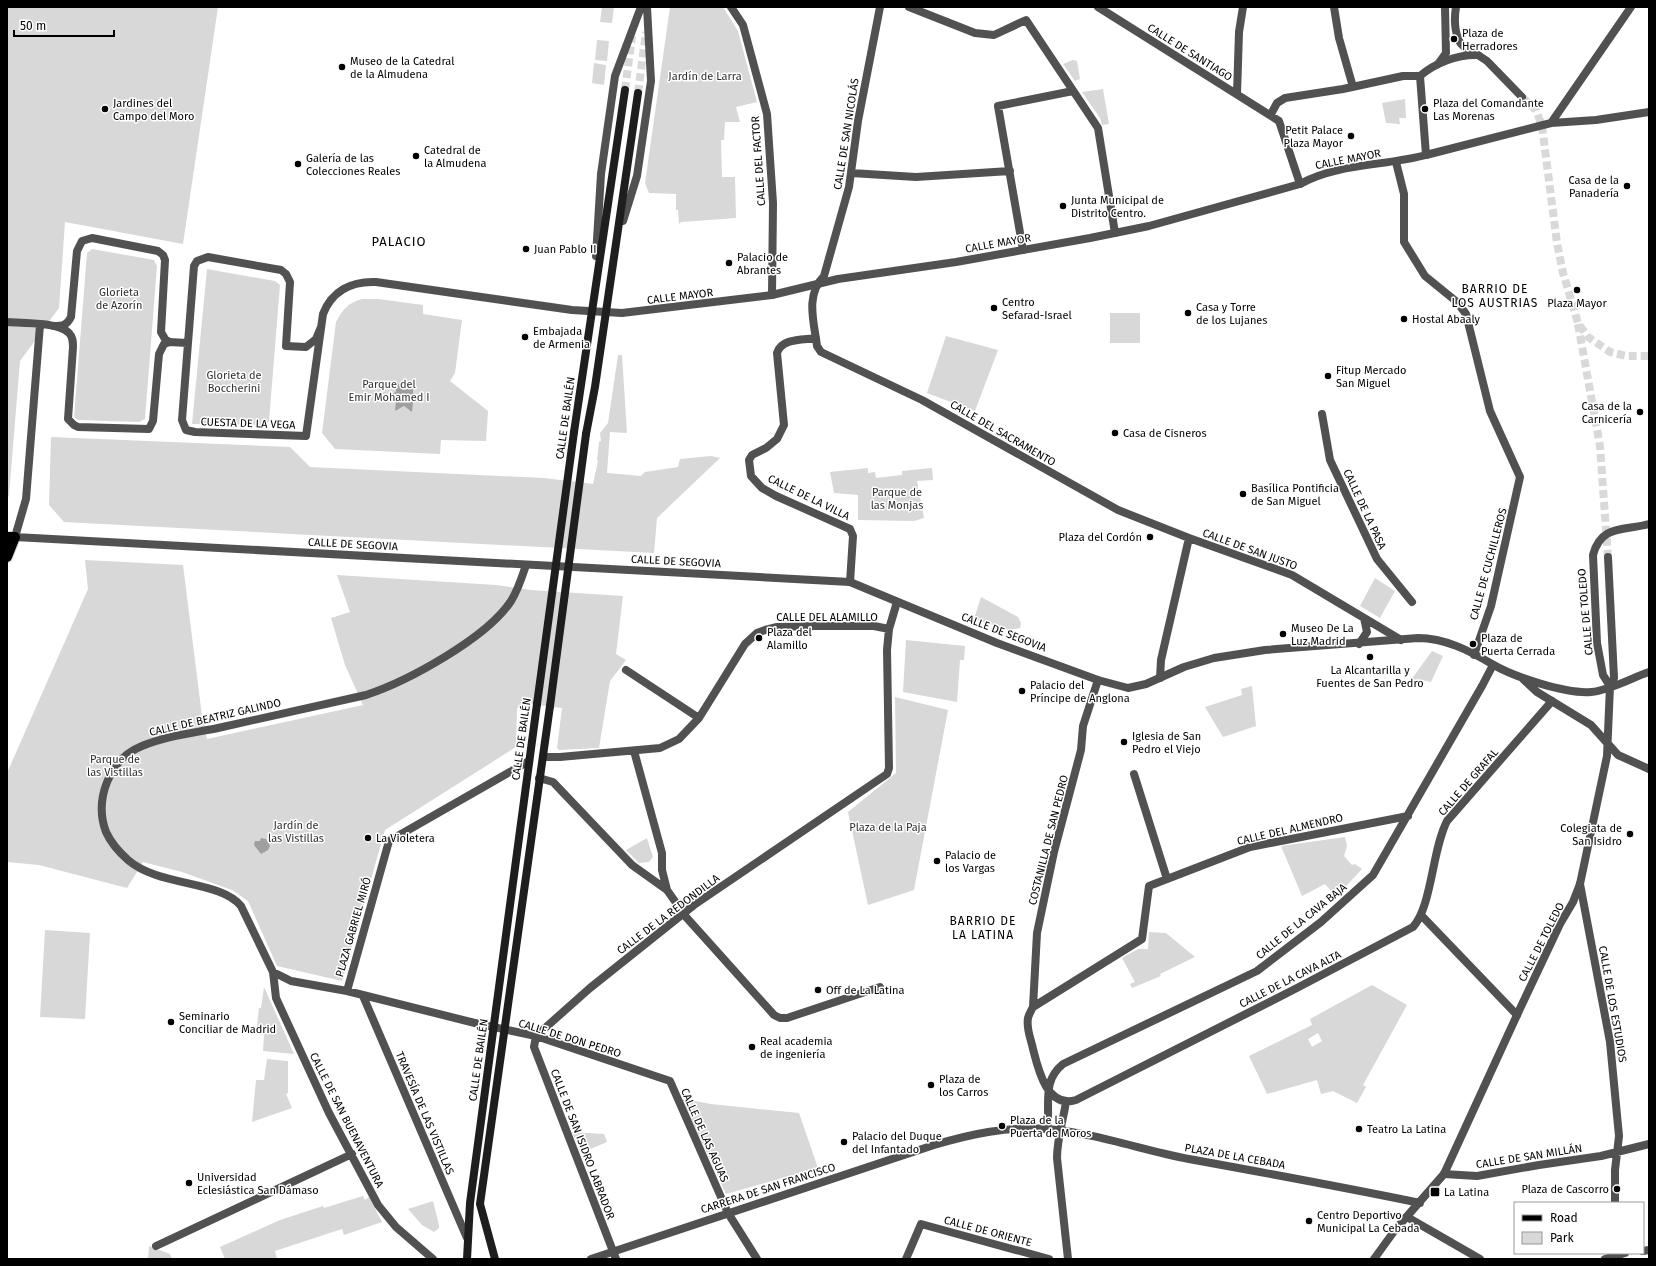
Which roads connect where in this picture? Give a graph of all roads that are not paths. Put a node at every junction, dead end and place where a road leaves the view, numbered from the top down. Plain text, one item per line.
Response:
1 (641, 7) edge
2 (647, 7) edge
3 (731, 7) edge
4 (880, 7) edge
5 (909, 7) edge
6 (1098, 7) edge
7 (1243, 7) edge
8 (1334, 7) edge
9 (1445, 7) edge
10 (1456, 7) edge
11 (1631, 7) edge
12 (1478, 55) junction
13 (1438, 64) junction
14 (1420, 76) junction
15 (1353, 87) junction
16 (624, 90) tunnel mouth
17 (1073, 91) junction
18 (638, 92) tunnel mouth
19 (1237, 94) junction
20 (1522, 97) tunnel mouth
21 (1649, 112) edge
22 (1271, 114) junction
23 (1551, 123) junction
24 (1426, 155) junction
25 (1396, 162) junction
26 (1010, 171) junction
27 (851, 173) junction
28 (1300, 184) junction
29 (1115, 232) junction
30 (1023, 250) junction
31 (595, 278) junction
32 (609, 283) junction
33 (816, 283) junction
34 (343, 289) joint
35 (772, 295) junction
36 (592, 311) junction
37 (605, 313) junction
38 (7, 322) edge
39 (40, 325) junction
40 (54, 326) junction
41 (321, 327) junction
42 (816, 338) junction
43 (169, 342) junction
44 (188, 343) junction
45 (301, 348) junction
46 (315, 367) junction
47 (1322, 414) dead end
48 (1649, 524) edge
49 (11, 537) edge
50 (1189, 538) junction
51 (7, 557) edge
52 (1608, 557) tunnel mouth
53 (526, 565) junction
54 (850, 582) junction
55 (897, 602) junction
56 (1412, 602) dead end
57 (1364, 618) junction
58 (889, 629) junction
59 (1401, 640) junction
60 (1359, 644) junction
61 (1474, 655) junction
62 (1493, 664) junction
63 (626, 670) dead end
64 (1649, 672) edge
65 (1160, 678) junction
66 (1520, 678) junction
67 (1098, 680) junction
68 (1610, 686) junction
69 (1552, 701) junction
70 (699, 718) junction
71 (1608, 745) junction
72 (634, 751) junction
73 (543, 757) junction
74 (529, 761) junction
75 (1649, 769) edge
76 (1134, 774) dead end
77 (539, 778) junction
78 (1408, 816) junction
79 (1166, 879) junction
80 (1580, 884) junction
81 (667, 890) junction
82 (684, 913) junction
83 (1421, 915) junction
84 (272, 972) junction
85 (880, 987) dead end
86 (346, 991) junction
87 (363, 996) junction
88 (1033, 1007) junction
89 (1517, 1015) junction
90 (494, 1027) junction
91 (505, 1029) junction
92 (536, 1036) junction
93 (670, 1081) joint
94 (1048, 1089) junction
95 (1066, 1102) junction
96 (1047, 1129) junction
97 (1060, 1130) junction
98 (1649, 1144) edge
99 (1617, 1152) junction
100 (352, 1154) junction
101 (1444, 1174) junction
102 (1615, 1202) edge
103 (1420, 1203) junction
104 (728, 1213) junction
105 (1409, 1215) junction
106 (467, 1238) junction
107 (156, 1246) dead end
108 (614, 1255) edge
109 (1615, 1256) edge
110 (433, 1259) edge
111 (466, 1259) edge
112 (495, 1259) edge
113 (591, 1259) edge
114 (757, 1259) edge
115 (906, 1259) edge
116 (1049, 1259) edge
117 (1068, 1259) edge
118 (1374, 1259) edge
119 (1480, 1259) edge
120 (1605, 1259) edge

1 - 31 street, CALLE DE BAILÉN
2 - 32 street, CALLE DE BAILÉN
3 - 35 street, CALLE DEL FACTOR
4 - 27 street, CALLE DE SAN NICOLÁS
5 - 17 street
6 - 19 street, CALLE DE SANTIAGO
7 - 19 street
8 - 15 street
9 - 13 street
10 - 12 street
11 - 23 street
12 - 13 street
12 - 20 street
13 - 14 street
14 - 15 street
14 - 24 street
15 - 22 street
16 - 31 main road, CALLE DE BAILÉN
17 - 26 street
17 - 29 street
18 - 32 main road, CALLE DE BAILÉN
19 - 22 street, CALLE DE SANTIAGO
21 - 23 street, CALLE MAYOR
22 - 28 street
23 - 24 street, CALLE MAYOR
24 - 25 street, CALLE MAYOR
25 - 28 street, CALLE MAYOR
25 - 61 street, CALLE DE CUCHILLEROS
26 - 27 street
26 - 30 street
27 - 33 street, CALLE DE SAN NICOLÁS
28 - 29 street, CALLE MAYOR
29 - 30 street, CALLE MAYOR
30 - 33 street, CALLE MAYOR
31 - 36 main road, CALLE DE BAILÉN
32 - 37 main road, CALLE DE BAILÉN
33 - 35 street, CALLE MAYOR
33 - 42 street, CALLE DEL SACRAMENTO
34 - 36 street, CALLE MAYOR
34 - 41 street, CUESTA DE LA VEGA
35 - 37 street, CALLE MAYOR
36 - 37 street, CALLE MAYOR
36 - 74 main road, CALLE DE BAILÉN, bridge
37 - 73 main road, CALLE DE BAILÉN, bridge
38 - 39 street
39 - 40 street
39 - 49 street
40 - 43 street
40 - 43 street
41 - 45 street, CUESTA DE LA VEGA
41 - 46 street, CUESTA DE LA VEGA
42 - 50 street, CALLE DEL SACRAMENTO
42 - 54 street, CALLE DE LA VILLA
43 - 44 street
44 - 45 street, CUESTA DE LA VEGA
44 - 46 street, CUESTA DE LA VEGA
45 - 46 street, CUESTA DE LA VEGA
47 - 56 street, CALLE DE LA PASA
48 - 68 street, CALLE DE TOLEDO
49 - 51 main road
49 - 53 street, CALLE DE SEGOVIA
50 - 57 street, CALLE DE SAN JUSTO
50 - 65 street
52 - 68 street, CALLE DE TOLEDO
53 - 54 street, CALLE DE SEGOVIA
53 - 84 street, CALLE DE BEATRIZ GALINDO
54 - 55 street, CALLE DE SEGOVIA
55 - 58 street, CALLE DE LA REDONDILLA
55 - 67 street, CALLE DE SEGOVIA
57 - 59 street, CALLE DE SAN JUSTO
57 - 60 street
58 - 70 street, CALLE DEL ALAMILLO
58 - 82 street, CALLE DE LA REDONDILLA
59 - 60 street
59 - 61 street
60 - 65 street, CALLE DE SEGOVIA
61 - 62 street
62 - 66 street
62 - 78 street, CALLE DE LA CAVA BAJA
63 - 70 street
64 - 68 street
65 - 67 street, CALLE DE SEGOVIA
66 - 68 street
66 - 69 street
67 - 88 street, COSTANILLA DE SAN PEDRO
68 - 71 street, CALLE DE TOLEDO
69 - 71 street
69 - 83 street, CALLE DE GRAFAL
70 - 72 street
71 - 75 street
71 - 80 street, CALLE DE TOLEDO
72 - 73 street
72 - 81 street
73 - 77 main road, CALLE DE BAILÉN
74 - 86 street, PLAZA GABRIEL MIRÓ
74 - 90 main road, CALLE DE BAILÉN
76 - 79 street
77 - 81 street
77 - 91 main road, CALLE DE BAILÉN
78 - 79 street, CALLE DEL ALMENDRO
78 - 94 street, CALLE DE LA CAVA BAJA
79 - 88 street, CALLE DEL ALMENDRO
80 - 89 street, CALLE DE TOLEDO
80 - 99 street, CALLE DE LOS ESTUDIOS
81 - 82 street
82 - 85 street
82 - 92 street, CALLE DE LA REDONDILLA
83 - 89 street
83 - 95 street, CALLE DE LA CAVA ALTA
84 - 86 street, PLAZA GABRIEL MIRÓ
84 - 100 street, CALLE DE SAN BUENAVENTURA
86 - 87 street, CALLE DE DON PEDRO
87 - 90 street, CALLE DE DON PEDRO
87 - 106 street, TRAVESÍA DE LAS VISTILLAS
88 - 94 street, COSTANILLA DE SAN PEDRO
89 - 101 street, CALLE DE TOLEDO
90 - 91 street, CALLE DE DON PEDRO
90 - 106 main road, CALLE DE BAILÉN
91 - 92 street, CALLE DE DON PEDRO
91 - 112 main road, CALLE DE BAILÉN
92 - 93 street, CALLE DE DON PEDRO
92 - 108 street, CALLE DE SAN ISIDRO LABRADOR
93 - 104 street, CALLE DE LAS AGUAS
94 - 95 street
94 - 96 street, CALLE DE LA CAVA BAJA
95 - 97 street
96 - 97 street, PLAZA DE LA CEBADA
96 - 104 street, CARRERA DE SAN FRANCISCO
97 - 103 street, PLAZA DE LA CEBADA
97 - 117 street
98 - 99 street, CALLE DE SAN MILLÁN
99 - 101 street, CALLE DE SAN MILLÁN
99 - 102 street
100 - 107 street
100 - 110 street, CALLE DE SAN BUENAVENTURA
101 - 103 street, CALLE DE TOLEDO
103 - 105 street
104 - 108 street, CARRERA DE SAN FRANCISCO
104 - 114 street, CALLE DE LAS AGUAS
105 - 118 street
105 - 119 street
106 - 111 main road, CALLE DE BAILÉN
108 - 113 street, CARRERA DE SAN FRANCISCO
109 - 120 street
115 - 116 street, CALLE DE ORIENTE

